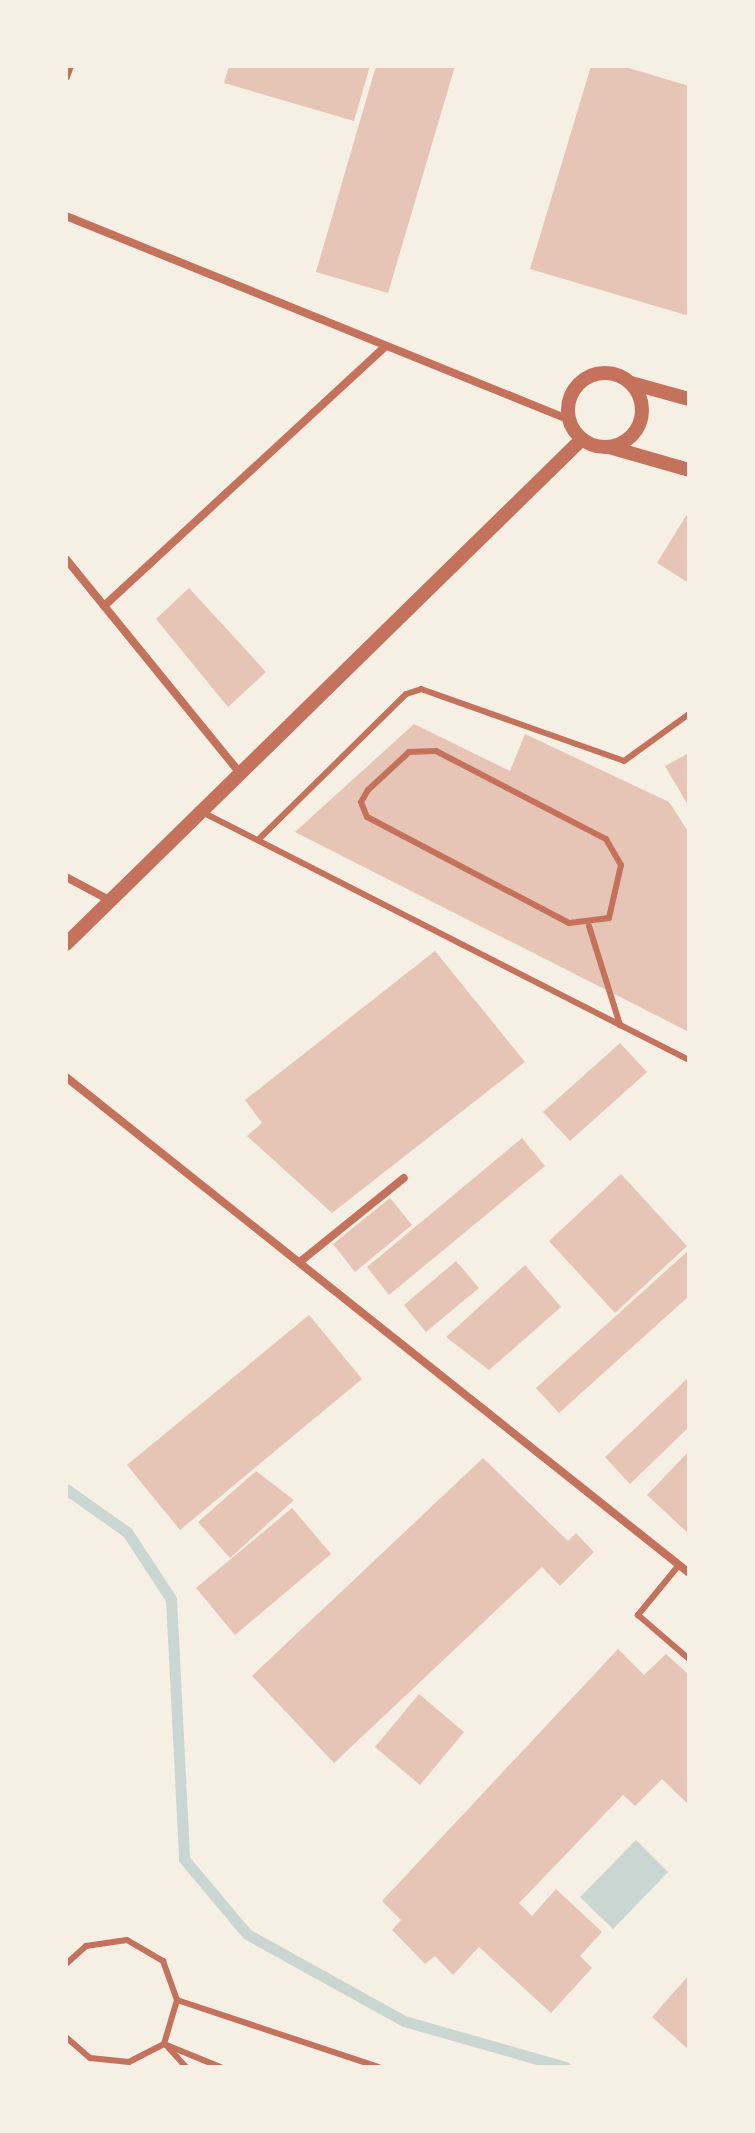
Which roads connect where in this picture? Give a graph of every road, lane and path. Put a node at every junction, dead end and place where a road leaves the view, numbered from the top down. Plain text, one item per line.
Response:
1 (70, 66) edge
2 (66, 77) edge
3 (66, 216) edge
4 (385, 347) junction
5 (630, 383) junction
6 (689, 399) edge
7 (570, 420) junction
8 (582, 439) junction
9 (606, 446) junction
10 (689, 470) edge
11 (66, 559) edge
12 (104, 606) junction
13 (689, 714) edge
14 (242, 774) junction
15 (202, 812) junction
16 (260, 838) junction
17 (66, 877) edge
18 (111, 901) junction
19 (589, 926) junction
20 (66, 944) edge
21 (620, 1025) junction
22 (689, 1060) edge
23 (66, 1077) edge
24 (404, 1178) dead end
25 (301, 1261) junction
26 (679, 1565) junction
27 (689, 1573) edge
28 (689, 1659) edge
29 (67, 1959) edge
30 (177, 2000) junction
31 (66, 2037) edge
32 (164, 2044) junction
33 (90, 2058) junction
34 (86, 2067) edge
35 (186, 2067) edge
36 (220, 2067) edge
37 (378, 2067) edge

1 - 2 street
3 - 4 street
4 - 7 street
4 - 12 street
5 - 6 street
5 - 7 street
5 - 9 street
7 - 8 street
8 - 9 street
8 - 14 street
9 - 10 street
11 - 12 street
12 - 14 street
13 - 16 lane
14 - 15 street
15 - 16 lane
15 - 18 street
16 - 21 lane
17 - 18 street
18 - 20 street
19 - 19 lane
19 - 21 lane
21 - 22 lane
23 - 25 street
24 - 25 street
25 - 26 street
26 - 27 street
26 - 28 lane
29 - 30 lane
30 - 32 lane
30 - 37 lane
31 - 33 lane
32 - 33 lane
32 - 35 lane
32 - 36 lane
33 - 34 lane

